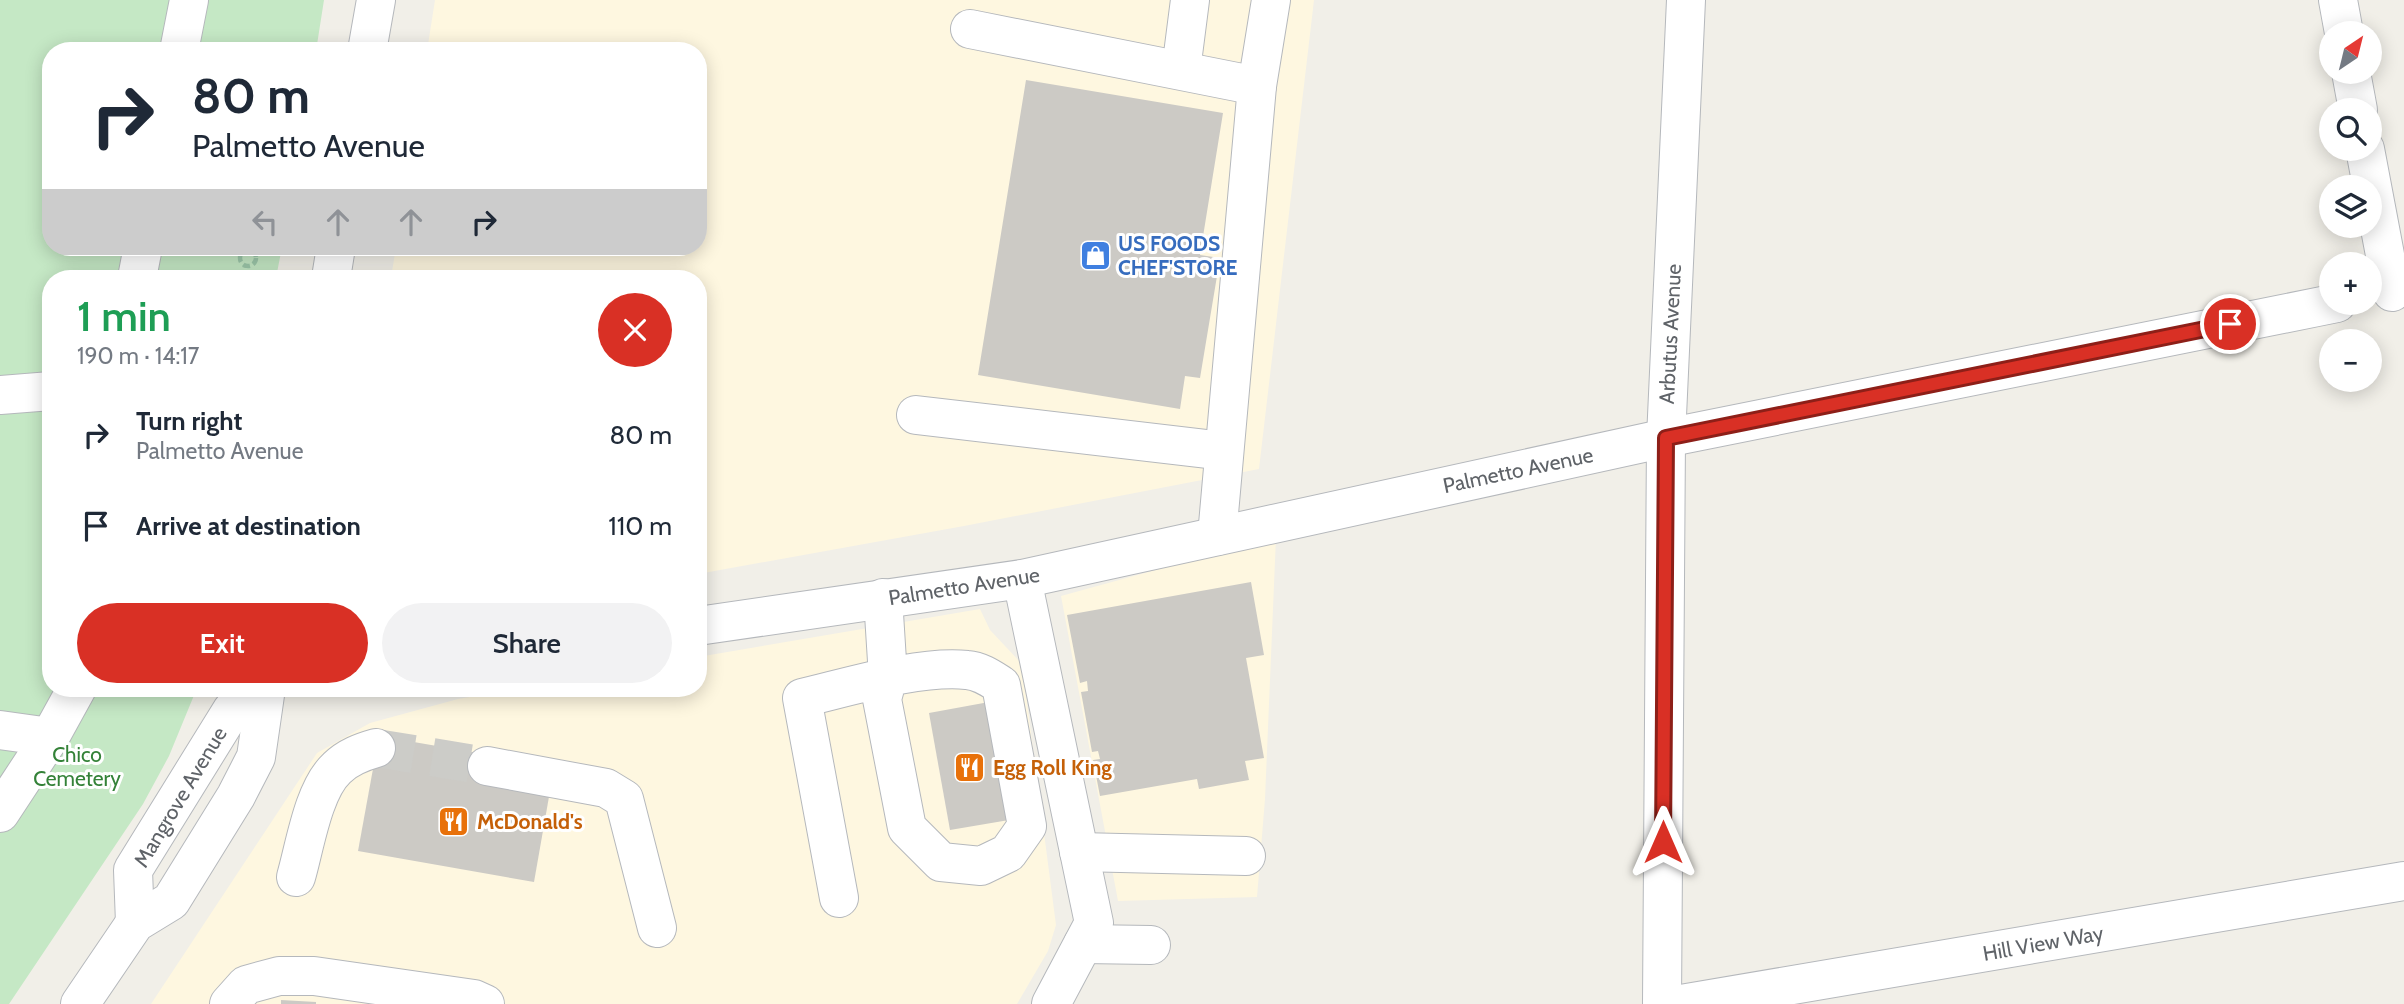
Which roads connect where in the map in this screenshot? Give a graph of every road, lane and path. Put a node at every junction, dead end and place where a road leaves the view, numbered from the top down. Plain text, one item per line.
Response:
1 (188, 0) edge
2 (376, 0) edge
3 (1190, 0) edge
4 (1270, 0) edge
5 (1686, 0) edge
6 (2338, 0) edge
7 (2342, 21) edge
8 (970, 29) dead end
9 (181, 42) edge
10 (369, 42) edge
11 (1181, 70) junction
12 (1257, 86) junction
13 (2367, 161) edge
14 (245, 266) dead end
15 (244, 270) edge
16 (2388, 293) edge
17 (2319, 307) edge
18 (42, 392) edge
19 (0, 395) edge
20 (916, 415) dead end
21 (1666, 438) junction
22 (1224, 451) junction
23 (1216, 536) junction
24 (1022, 579) junction
25 (883, 598) junction
26 (707, 625) edge
27 (888, 677) junction
28 (72, 697) edge
29 (251, 697) edge
30 (0, 730) edge
31 (50, 737) junction
32 (376, 748) tunnel mouth
33 (487, 766) tunnel mouth
34 (0, 813) edge
35 (1080, 852) junction
36 (1246, 856) dead end
37 (296, 877) dead end
38 (2404, 881) edge
39 (839, 898) dead end
40 (657, 928) dead end
41 (1083, 944) junction
42 (1151, 945) dead end
43 (80, 1004) edge
44 (229, 1004) edge
45 (485, 1004) edge
46 (1051, 1004) edge
47 (1662, 1004) edge
48 (1681, 1004) edge

1 - 9 street
2 - 10 street
3 - 11 street
4 - 12 street
5 - 21 street, Arbutus Avenue
6 - 7 street
8 - 11 street
11 - 12 street
12 - 22 street
13 - 16 street
14 - 15 path
17 - 21 street, Palmetto Avenue
18 - 19 street
20 - 22 street
21 - 23 street, Palmetto Avenue
21 - 47 street, Arbutus Avenue
22 - 23 street
23 - 24 street, Palmetto Avenue
24 - 25 street, Palmetto Avenue
24 - 35 street
25 - 26 street, Palmetto Avenue
25 - 27 street
27 - 27 street
27 - 39 street
28 - 31 street
29 - 43 street, Mangrove Avenue
30 - 31 street
31 - 34 street
32 - 37 street
33 - 40 street
35 - 36 street
35 - 41 street
38 - 48 street, Hill View Way
41 - 42 street
41 - 46 street
44 - 45 street

